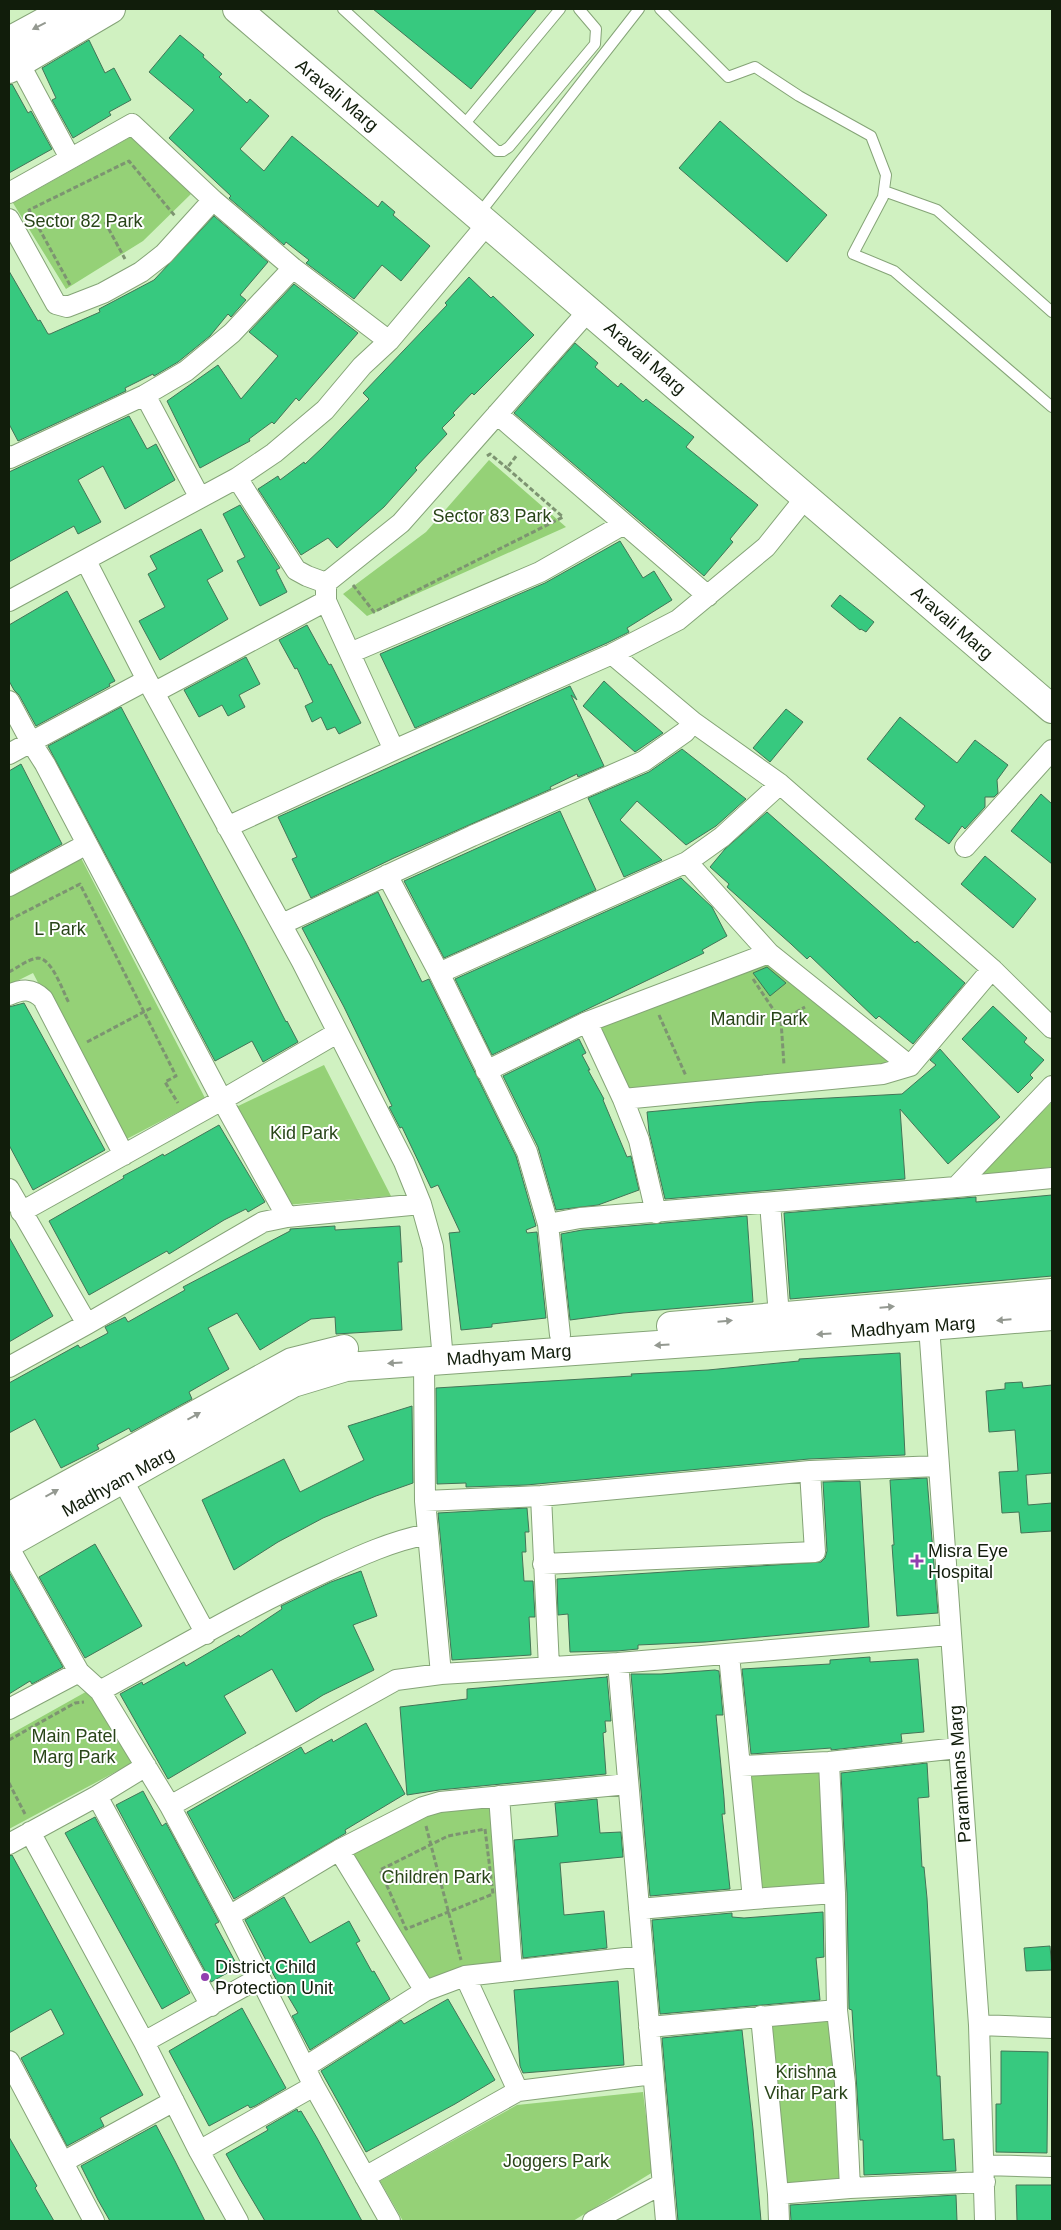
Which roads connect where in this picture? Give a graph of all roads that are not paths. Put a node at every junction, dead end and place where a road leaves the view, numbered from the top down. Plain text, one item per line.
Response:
1 (68, 9) edge
2 (111, 9) edge
3 (236, 9) edge
4 (343, 9) edge
5 (560, 9) edge
6 (578, 9) edge
7 (639, 9) edge
8 (660, 9) edge
9 (12, 58) edge
10 (467, 121) junction
11 (70, 158) junction
12 (884, 191) junction
13 (9, 193) edge
14 (213, 200) junction
15 (9, 219) edge
16 (483, 219) junction
17 (293, 268) junction
18 (589, 310) junction
19 (1052, 312) edge
20 (389, 341) junction
21 (145, 395) junction
22 (1052, 407) edge
23 (497, 414) junction
24 (9, 456) edge
25 (237, 478) junction
26 (200, 498) junction
27 (806, 498) junction
28 (624, 524) junction
29 (86, 560) junction
30 (326, 592) junction
31 (708, 596) junction
32 (9, 601) edge
33 (350, 652) junction
34 (612, 654) junction
35 (151, 686) junction
36 (9, 701) edge
37 (1052, 709) edge
38 (693, 722) junction
39 (31, 742) junction
40 (394, 750) junction
41 (1052, 750) edge
42 (9, 754) edge
43 (780, 784) junction
44 (227, 827) junction
45 (87, 844) junction
46 (966, 847) dead end
47 (687, 862) junction
48 (387, 875) junction
49 (9, 886) edge
50 (282, 924) junction
51 (769, 952) junction
52 (992, 969) junction
53 (439, 973) junction
54 (9, 995) edge
55 (587, 1022) junction
56 (1052, 1028) edge
57 (337, 1033) junction
58 (910, 1066) junction
59 (486, 1071) junction
60 (1052, 1086) edge
61 (222, 1100) junction
62 (623, 1100) junction
63 (124, 1155) junction
64 (1052, 1178) edge
65 (956, 1187) junction
66 (9, 1189) edge
67 (770, 1203) junction
68 (421, 1204) junction
69 (21, 1212) junction
70 (656, 1213) junction
71 (287, 1218) junction
72 (548, 1224) junction
73 (1052, 1294) edge
74 (779, 1316) junction
75 (1052, 1316) edge
76 (87, 1324) junction
77 (929, 1326) junction
78 (560, 1335) junction
79 (436, 1354) junction
80 (9, 1367) edge
81 (939, 1466) junction
82 (810, 1471) junction
83 (122, 1479) junction
84 (540, 1496) junction
85 (426, 1502) junction
86 (9, 1517) edge
87 (428, 1534) junction
88 (9, 1543) edge
89 (9, 1548) edge
90 (544, 1564) junction
91 (206, 1634) junction
92 (950, 1635) junction
93 (729, 1655) junction
94 (618, 1663) junction
95 (549, 1667) junction
96 (79, 1672) junction
97 (441, 1674) junction
98 (95, 1698) junction
99 (9, 1709) edge
100 (958, 1748) junction
101 (829, 1762) junction
102 (146, 1766) junction
103 (740, 1766) junction
104 (628, 1784) junction
105 (97, 1796) junction
106 (499, 1796) junction
107 (170, 1806) junction
108 (24, 1822) junction
109 (9, 1844) edge
110 (339, 1850) junction
111 (835, 1893) junction
112 (753, 1899) junction
113 (639, 1909) junction
114 (229, 1916) junction
115 (643, 1956) junction
116 (512, 1971) junction
117 (465, 1976) junction
118 (259, 1978) junction
119 (425, 1991) junction
120 (211, 2006) junction
121 (837, 2010) junction
122 (761, 2016) junction
123 (979, 2026) junction
124 (648, 2027) junction
125 (1052, 2028) edge
126 (144, 2042) junction
127 (9, 2061) edge
128 (305, 2067) junction
129 (653, 2074) junction
130 (314, 2086) junction
131 (518, 2091) junction
132 (174, 2101) junction
133 (199, 2151) junction
134 (63, 2162) junction
135 (1052, 2167) edge
136 (985, 2174) junction
137 (365, 2177) junction
138 (662, 2184) junction
139 (850, 2188) junction
140 (778, 2194) junction
141 (94, 2221) edge
142 (238, 2221) edge
143 (390, 2221) edge
144 (593, 2221) edge
145 (666, 2221) edge
146 (779, 2221) edge
147 (984, 2221) edge

1 -> 9 main road
2 - 9 main road
3 - 16 main road, Aravali Marg
4 - 10 lane
5 - 10 lane
6 - 10 lane
7 - 16 lane
8 - 12 lane
9 - 11 street
11 - 13 street
11 - 14 street
12 - 19 lane
12 - 22 lane
14 - 15 street
14 - 17 street
16 - 18 main road, Aravali Marg
16 - 20 street
17 - 20 street
17 - 21 street
18 - 23 street
18 - 27 main road, Aravali Marg
20 - 25 street
21 - 24 street
21 - 26 street
23 - 28 street
23 - 30 street
25 - 26 street
25 - 30 street
26 - 29 street
27 - 31 street
27 - 37 main road, Aravali Marg
28 - 31 street
28 - 33 street
29 - 32 street
29 - 35 street
30 - 33 street
30 - 35 street
31 - 34 street
33 - 40 street
34 - 38 street
34 - 40 street
35 - 39 street
35 - 44 street
36 - 39 street
38 - 43 street
38 - 48 street
39 - 42 street
39 - 45 street
40 - 44 street
41 - 46 street
43 - 47 street
43 - 52 street
44 - 50 street
45 - 49 street
45 - 61 street
47 - 51 street
47 - 53 street
48 - 50 street
48 - 53 street
50 - 57 street
51 - 55 street
51 - 58 street
52 - 56 street
52 - 58 street
53 - 59 street
54 - 63 street
55 - 59 street
55 - 62 street
57 - 61 street
57 - 68 street
58 - 62 street
59 - 72 street
60 - 65 street
61 - 63 street
61 - 71 street
62 - 70 street
63 - 69 street
64 - 65 street
65 - 67 street
66 - 69 street
67 - 70 street
67 - 74 street
68 - 71 street
68 - 79 street
69 - 76 street
70 - 72 street
71 - 76 street
72 - 78 street
74 -> 73 main road, Madhyam Marg
78 -> 74 main road, Madhyam Marg
75 -> 77 main road, Madhyam Marg
76 - 80 street
77 -> 79 main road, Madhyam Marg
77 - 81 street, Paramhans Marg
78 - 79 main road, Madhyam Marg
79 -> 83 main road, Madhyam Marg
79 - 85 street
86 -> 79 main road, Madhyam Marg
81 - 82 street
81 - 92 street, Paramhans Marg
82 - 84 street
82 - 90 street
83 - 88 main road, Madhyam Marg
83 - 91 street
84 - 85 street
84 - 90 street
85 - 87 street
87 - 91 street
87 - 97 street
89 - 96 street
90 - 95 street
91 - 98 street
92 - 93 street
92 - 100 street, Paramhans Marg
93 - 94 street
93 - 103 street
94 - 95 street
94 - 104 street
95 - 97 street
96 - 98 street
96 - 99 street
97 - 107 street
98 - 102 street
100 - 101 street
100 - 123 street, Paramhans Marg
101 - 103 street
101 - 111 street
102 - 105 street
102 - 107 street
103 - 112 street
104 - 106 street
104 - 113 street
105 - 108 street
105 - 120 street
106 - 110 street
106 - 116 street
107 - 114 street
108 - 109 street
108 - 126 street
110 - 114 street
110 - 119 street
111 - 112 street
111 - 121 street
112 - 113 street
113 - 115 street
114 - 118 street
115 - 116 street
115 - 124 street
116 - 117 street
117 - 119 street
117 - 131 street
118 - 120 street
118 - 128 street
119 - 128 street
120 - 126 street
121 - 122 street
121 - 139 street
122 - 124 street
122 - 140 street
123 - 125 street
123 - 136 street, Paramhans Marg
124 - 129 street
126 - 132 street
127 - 134 street
128 - 130 street
129 - 131 street
129 - 138 street
130 - 133 street
130 - 137 street
131 - 137 street
132 - 133 street
132 - 134 street
133 - 142 street
134 - 141 street
135 - 136 street
136 - 139 street
136 - 147 street, Paramhans Marg
137 - 143 street
138 - 144 street
138 - 145 street
139 - 140 street
140 - 146 street

